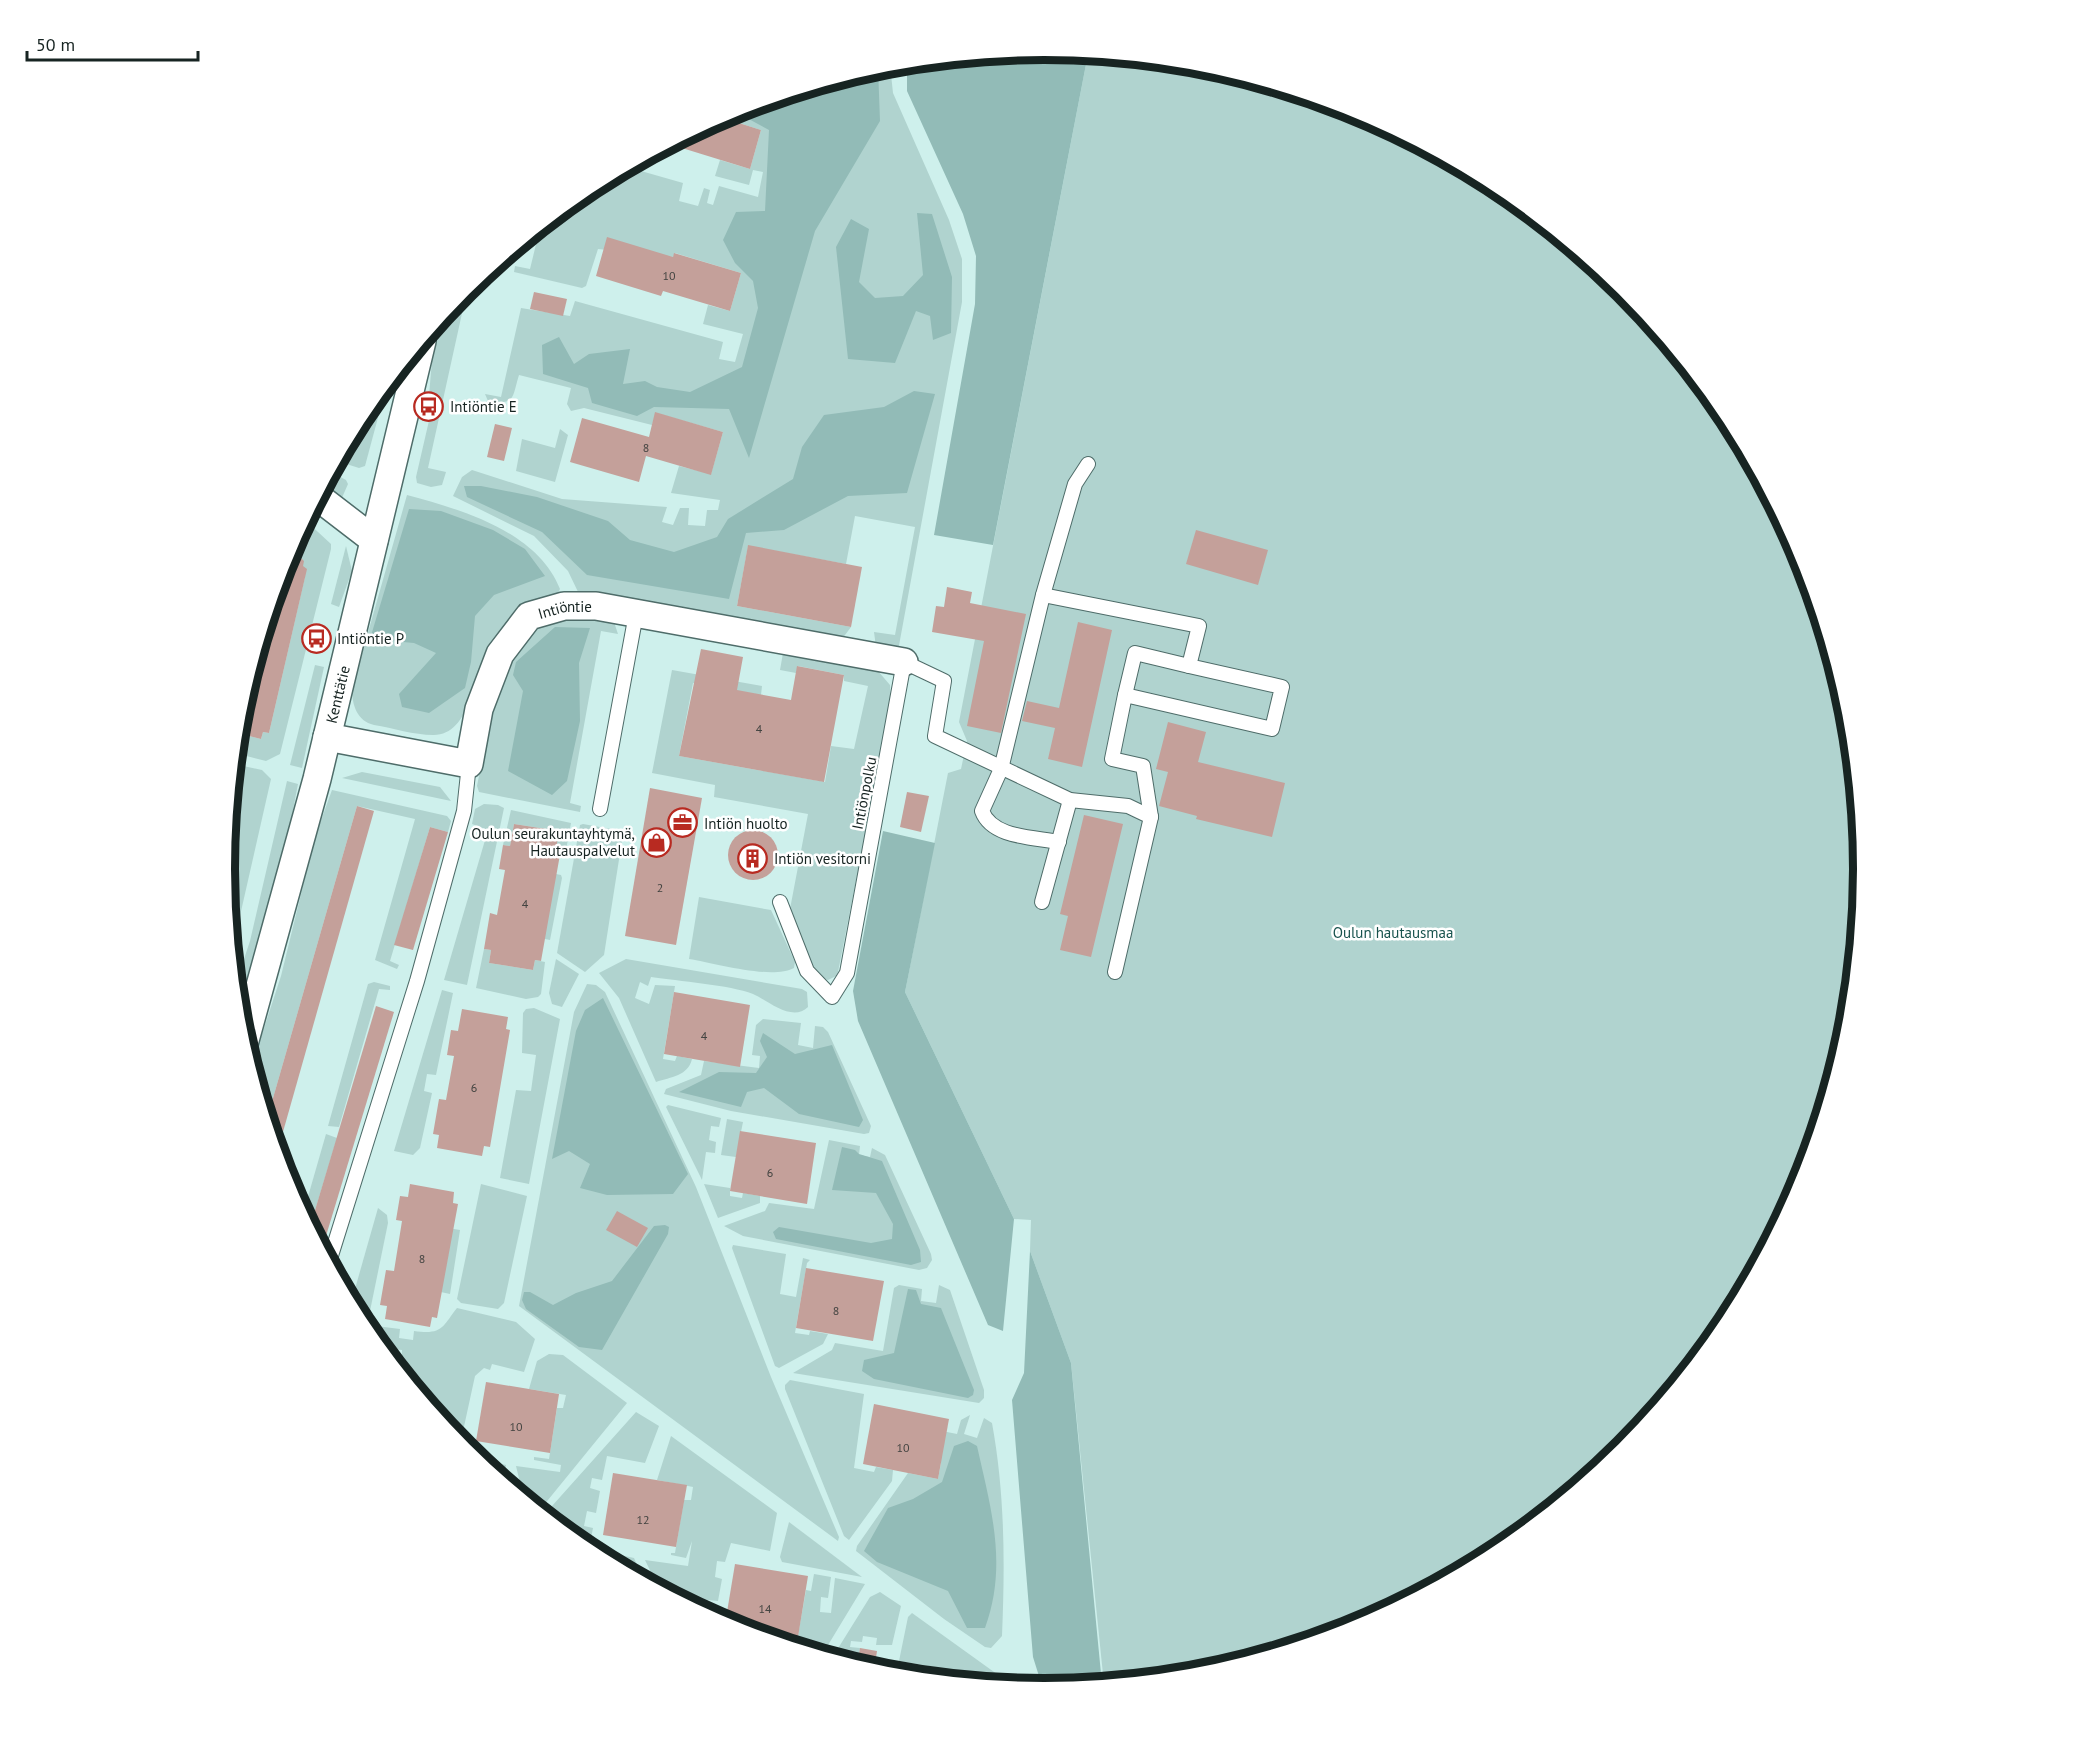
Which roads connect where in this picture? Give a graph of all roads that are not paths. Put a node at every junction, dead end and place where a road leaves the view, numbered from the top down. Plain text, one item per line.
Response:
1 (418, 357) edge
2 (1088, 464) dead end
3 (323, 501) edge
4 (374, 540) junction
5 (1043, 595) junction
6 (636, 614) junction
7 (904, 662) junction
8 (1190, 666) junction
9 (1125, 695) junction
10 (327, 737) junction
11 (469, 764) junction
12 (1001, 769) junction
13 (1070, 800) junction
14 (600, 809) dead end
15 (1151, 818) junction
16 (1059, 842) junction
17 (780, 902) dead end
18 (1042, 902) dead end
19 (1115, 972) dead end
20 (249, 1024) edge
21 (332, 1253) edge

1 - 4 street, Kenttätie
2 - 5 lane
3 - 4 street
4 - 10 street, Kenttätie
5 - 8 lane
5 - 12 lane
6 - 7 street, Intiöntie
6 - 11 street, Intiöntie
6 - 14 lane
7 - 12 lane
7 - 17 lane, Intiönpolku
8 - 9 lane
8 - 9 lane
9 - 15 lane
10 - 11 street
10 - 20 street, Kenttätie
11 - 21 lane
12 - 13 lane
12 - 16 lane
13 - 15 lane
13 - 16 lane
15 - 19 lane
16 - 18 lane

